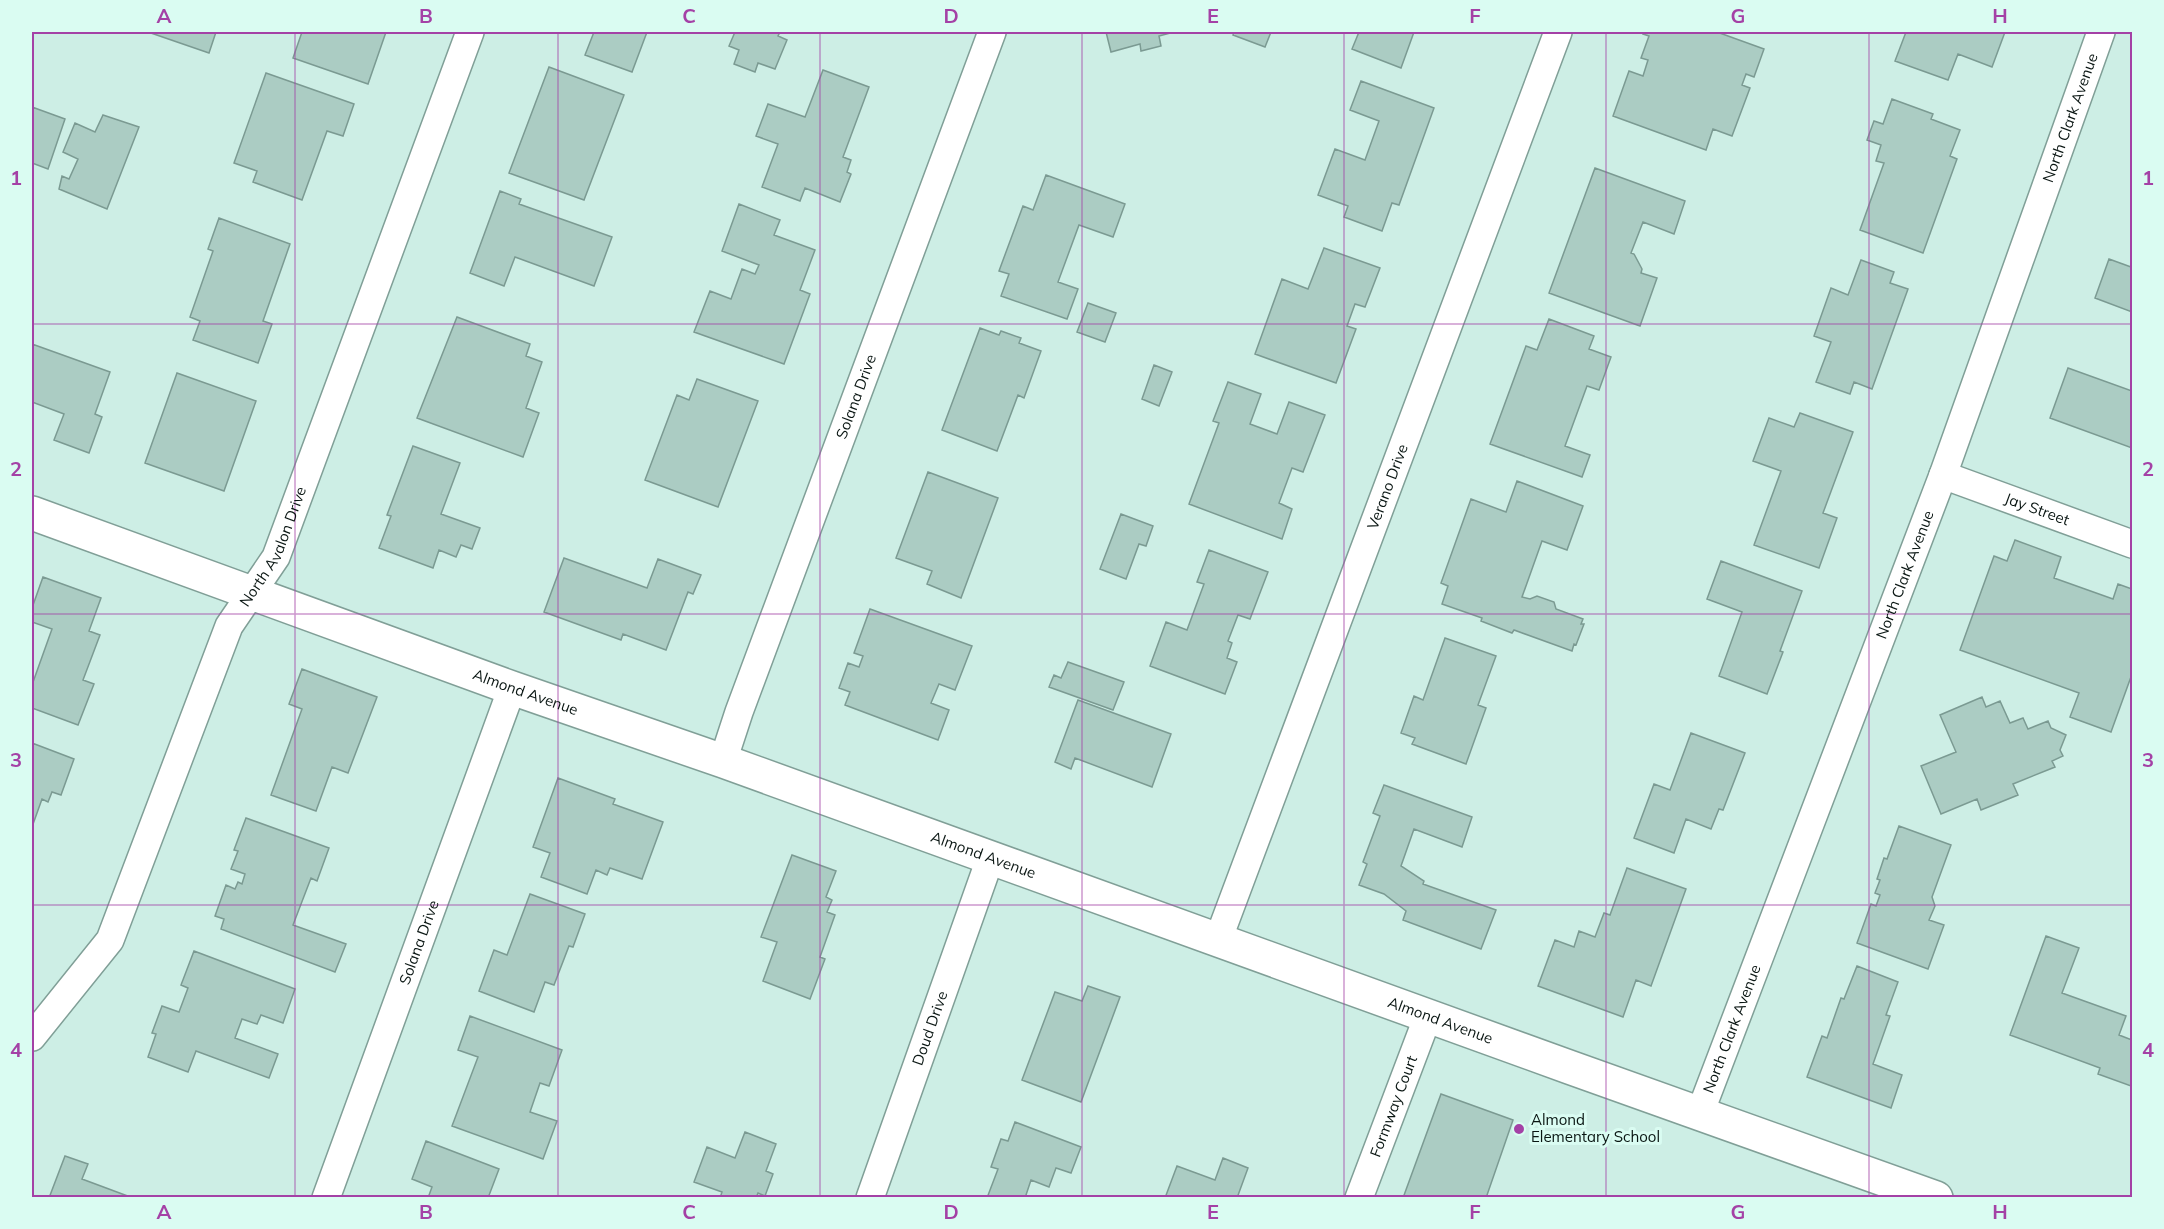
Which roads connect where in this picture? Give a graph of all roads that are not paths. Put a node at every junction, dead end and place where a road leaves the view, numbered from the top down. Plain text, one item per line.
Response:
1 (470, 32) edge
2 (992, 32) edge
3 (1558, 32) edge
4 (2101, 32) edge
5 (1943, 475) junction
6 (32, 513) edge
7 (2133, 544) edge
8 (251, 591) junction
9 (512, 688) junction
10 (723, 761) junction
11 (990, 859) junction
12 (1218, 940) junction
13 (1428, 1016) junction
14 (32, 1037) edge
15 (1700, 1113) junction
16 (326, 1197) edge
17 (870, 1197) edge
18 (1359, 1197) edge
19 (1936, 1197) edge

1 - 8 street, North Avalon Drive
2 - 10 street, Solana Drive
3 - 12 street, Verano Drive
4 - 5 street, North Clark Avenue
5 - 7 street, Jay Street
5 - 15 street, North Clark Avenue
6 - 8 street, Almond Avenue
8 - 9 street, Almond Avenue
8 - 14 street, North Avalon Drive
9 - 10 street, Almond Avenue
9 - 16 street, Solana Drive
10 - 11 street, Almond Avenue
11 - 12 street, Almond Avenue
11 - 17 street, Doud Drive
12 - 13 street, Almond Avenue
13 - 15 street, Almond Avenue
13 - 18 street, Formway Court
15 - 19 street, Almond Avenue

